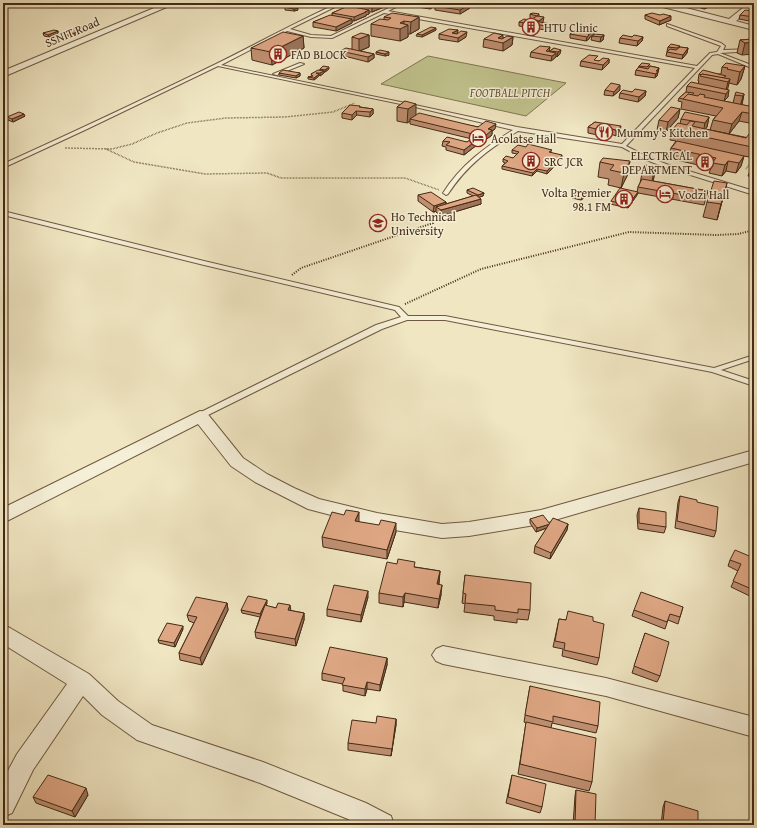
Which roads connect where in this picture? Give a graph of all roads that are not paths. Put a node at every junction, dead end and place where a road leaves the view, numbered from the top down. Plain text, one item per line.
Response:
1 (172, 3) edge
2 (341, 3) edge
3 (402, 3) edge
4 (658, 3) edge
5 (754, 3) edge
6 (384, 12) junction
7 (730, 22) junction
8 (668, 25) edge
9 (754, 28) edge
10 (285, 29) junction
11 (754, 50) edge
12 (718, 52) junction
13 (302, 64) dead end
14 (217, 65) junction
15 (698, 67) junction
16 (754, 68) edge
17 (3, 74) edge
18 (271, 77) junction
19 (517, 129) junction
20 (623, 146) junction
21 (3, 166) edge
22 (446, 193) road end
23 (754, 193) edge
24 (3, 213) edge
25 (406, 318) junction
26 (754, 357) edge
27 (714, 370) junction
28 (754, 384) edge
29 (200, 416) junction
30 (754, 456) edge
31 (3, 516) edge
32 (3, 634) edge
33 (443, 655) dead end
34 (81, 681) junction
35 (754, 727) edge
36 (3, 805) edge
37 (382, 825) edge

1 - 17 street, SSNIT Road
2 - 10 lane
3 - 6 lane
4 - 7 street
5 - 7 street
6 - 10 lane
6 - 15 lane
7 - 9 street
8 - 12 lane
10 - 14 lane
11 - 12 lane
12 - 15 lane
12 - 16 lane
13 - 18 lane
14 - 18 lane
14 - 21 lane
15 - 20 lane
18 - 19 lane
19 - 20 lane
19 - 22 lane
20 - 23 lane
24 - 25 lane
25 - 27 lane
25 - 29 lane
26 - 27 lane
27 - 28 lane
29 - 30 street
29 - 31 street
32 - 34 street
33 - 35 street
34 - 36 street
34 - 37 street

